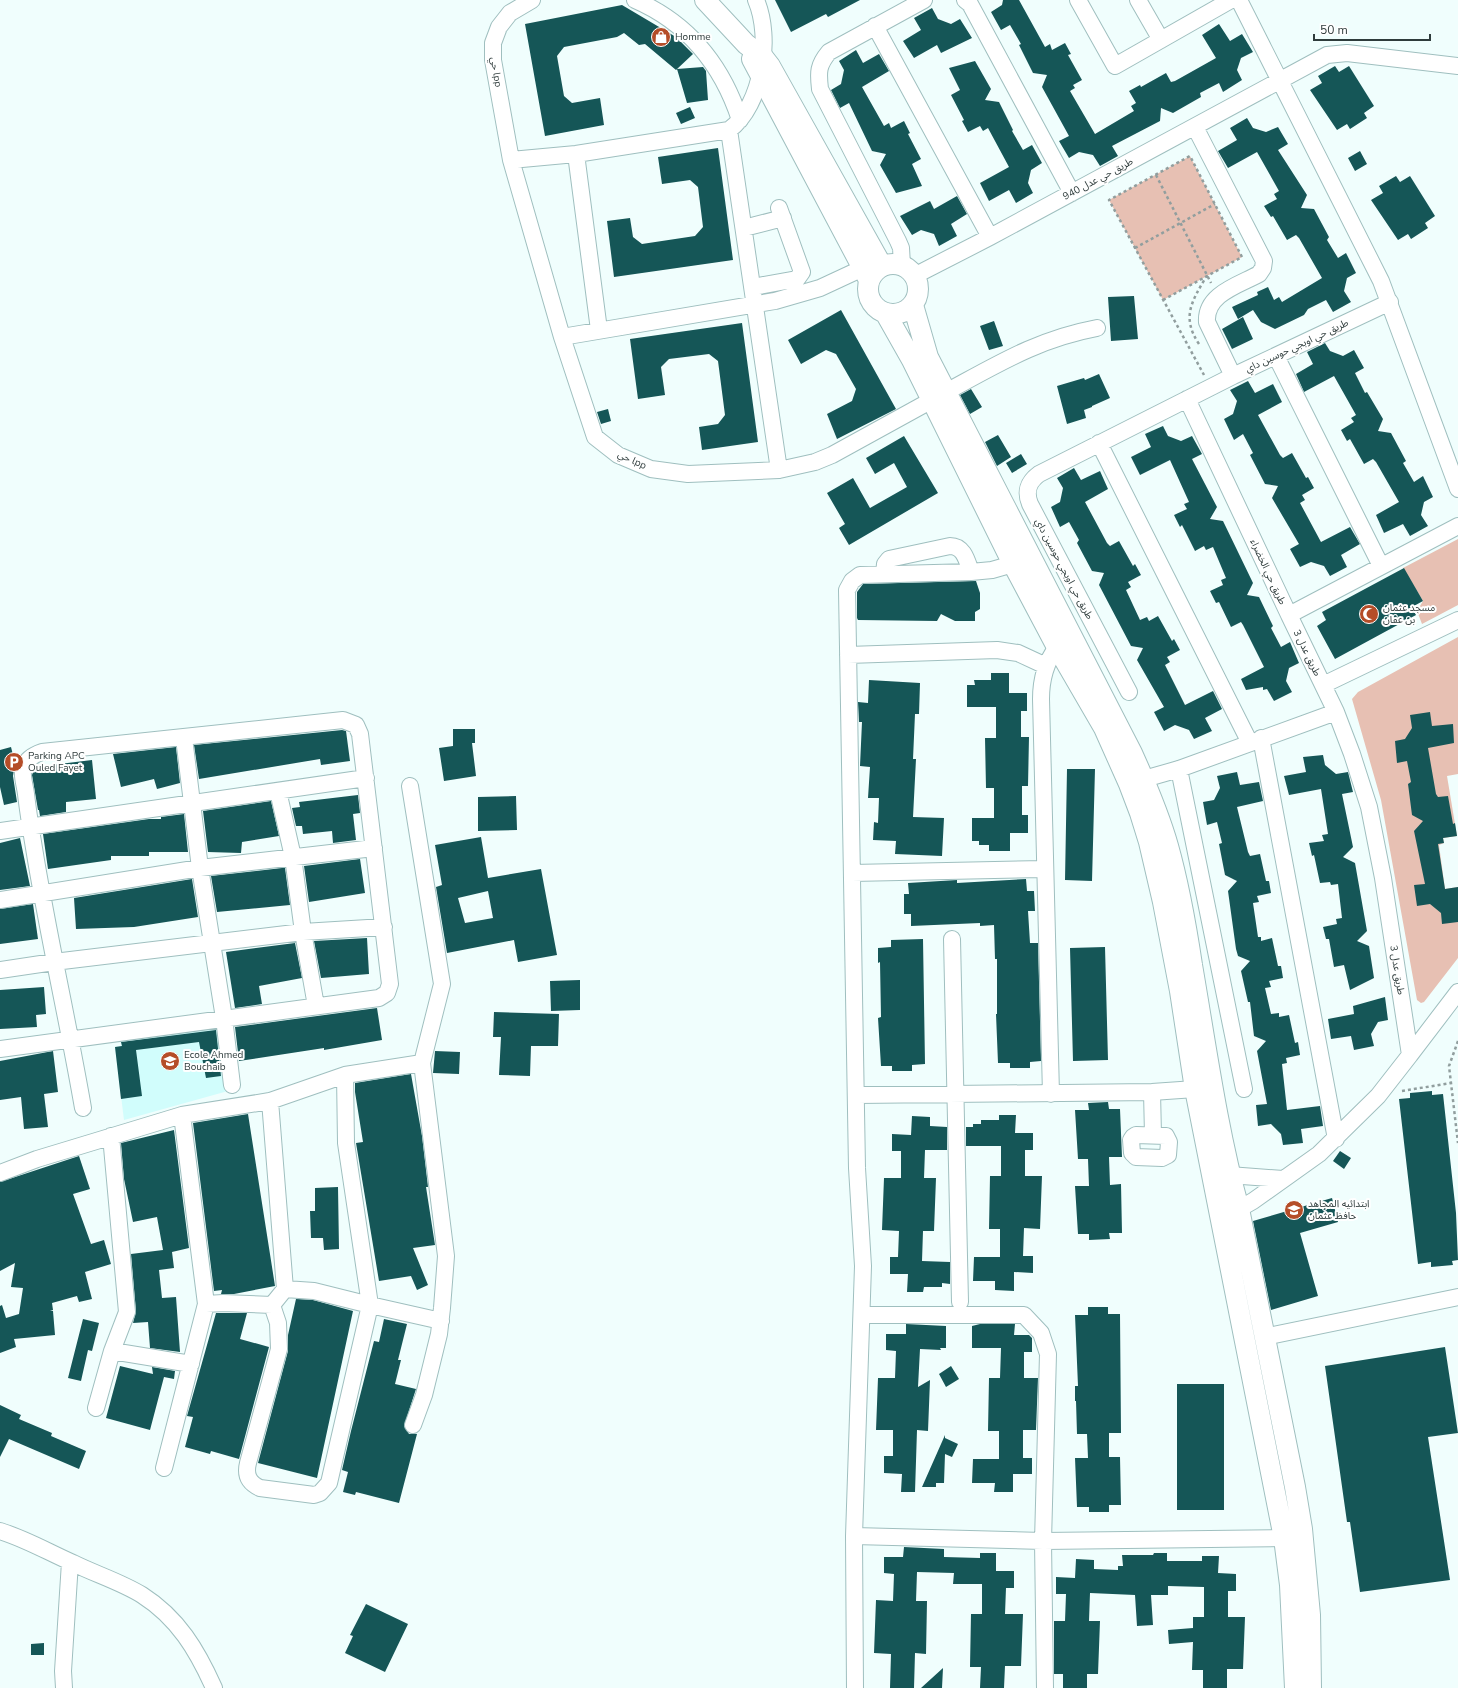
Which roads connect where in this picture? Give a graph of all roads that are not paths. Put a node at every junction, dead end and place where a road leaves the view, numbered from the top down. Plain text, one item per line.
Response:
1 (532, 0) edge
2 (635, 0) edge
3 (705, 0) edge
4 (756, 0) edge
5 (924, 0) edge
6 (965, 0) edge
7 (1078, 0) edge
8 (1138, 0) edge
9 (1231, 0) edge
10 (1239, 0) edge
11 (875, 26) junction
12 (1161, 40) junction
13 (746, 44) junction
14 (763, 57) junction
15 (1458, 66) edge
16 (760, 77) junction
17 (1280, 81) junction
18 (735, 125) junction
19 (1195, 127) junction
20 (576, 154) junction
21 (511, 160) junction
22 (1072, 193) junction
23 (744, 228) junction
24 (990, 237) junction
25 (908, 270) junction
26 (871, 271) junction
27 (753, 286) junction
28 (1390, 302) junction
29 (756, 304) junction
30 (913, 305) junction
31 (886, 314) junction
32 (1097, 328) dead end
33 (599, 330) junction
34 (562, 337) junction
35 (1276, 356) junction
36 (1233, 376) junction
37 (939, 396) junction
38 (1186, 399) junction
39 (1099, 443) junction
40 (779, 470) junction
41 (1458, 489) edge
42 (1458, 526) edge
43 (1013, 564) junction
44 (1380, 566) junction
45 (971, 572) junction
46 (884, 574) junction
47 (1289, 615) junction
48 (1458, 620) edge
49 (1057, 647) junction
50 (848, 655) junction
51 (1046, 666) junction
52 (1323, 685) junction
53 (1129, 692) dead end
54 (1336, 712) junction
55 (184, 738) junction
56 (1255, 740) junction
57 (1179, 769) junction
58 (366, 778) junction
59 (1144, 778) junction
60 (410, 786) dead end
61 (278, 791) junction
62 (192, 803) junction
63 (31, 826) junction
64 (0, 831) edge
65 (374, 848) junction
66 (293, 857) junction
67 (200, 868) junction
68 (1044, 869) junction
69 (852, 873) junction
70 (42, 894) junction
71 (0, 900) edge
72 (384, 927) junction
73 (302, 932) junction
74 (952, 939) dead end
75 (213, 944) junction
76 (54, 962) junction
77 (0, 970) edge
78 (1458, 992) edge
79 (316, 1006) junction
80 (224, 1018) junction
81 (71, 1038) junction
82 (0, 1049) edge
83 (1410, 1055) junction
84 (422, 1063) junction
85 (345, 1075) junction
86 (232, 1086) dead end
87 (1195, 1089) junction
88 (1244, 1089) dead end
89 (1152, 1092) junction
90 (956, 1093) junction
91 (1051, 1094) junction
92 (857, 1095) junction
93 (270, 1101) junction
94 (82, 1108) dead end
95 (182, 1115) junction
96 (1154, 1135) dead end
97 (111, 1136) junction
98 (1336, 1139) junction
99 (0, 1173) edge
100 (1221, 1176) junction
101 (1283, 1179) junction
102 (1230, 1210) junction
103 (285, 1289) junction
104 (1458, 1297) edge
105 (960, 1302) dead end
106 (206, 1304) junction
107 (272, 1305) junction
108 (370, 1305) junction
109 (863, 1315) junction
110 (441, 1320) junction
111 (1264, 1337) junction
112 (112, 1351) junction
113 (191, 1364) junction
114 (96, 1408) dead end
115 (413, 1425) dead end
116 (164, 1468) dead end
117 (0, 1531) edge
118 (854, 1536) junction
119 (1284, 1538) junction
120 (1043, 1541) junction
121 (70, 1562) junction
122 (64, 1688) edge
123 (214, 1688) edge
124 (855, 1688) edge
125 (1045, 1688) edge
126 (1295, 1688) edge
127 (1311, 1688) edge

1 - 21 street, حي lpp
2 - 18 street
3 - 13 main road
4 - 14 street
5 - 11 street
6 - 22 street
7 - 12 street
8 - 12 street
9 - 12 street
10 - 17 street
11 - 24 street
11 - 25 street
13 - 14 main road
13 - 16 main road
14 - 16 street
14 - 26 main road
15 - 17 street
16 - 18 street
16 - 26 main road
17 - 19 street, طريق حي عدل 940
17 - 28 street
18 - 20 street
18 - 23 street
19 - 22 street, طريق حي عدل 940
19 - 36 street
20 - 21 street
20 - 33 street
21 - 34 street, حي lpp
22 - 24 street, طريق حي عدل 940
23 - 27 street
23 - 27 street
24 - 25 street, طريق حي عدل 940
25 - 26 main road
25 - 30 main road
26 - 29 street
26 - 31 main road
27 - 29 street
28 - 35 street, طريق حي اوبجي حوسين داي
28 - 41 street
29 - 33 street
29 - 40 street
30 - 31 main road
30 - 37 main road
31 - 37 main road
32 - 37 street, حي lpp
33 - 34 street
34 - 40 street, حي lpp
35 - 36 street, طريق حي اوبجي حوسين داي
35 - 44 street
36 - 38 street, طريق حي اوبجي حوسين داي
37 - 40 street, حي lpp
37 - 43 main road
37 - 59 main road
38 - 39 street, طريق حي اوبجي حوسين داي
38 - 47 street, طريق حي الخضراء
39 - 53 street, طريق حي اوبجي حوسين داي
39 - 56 street
42 - 44 street, طريق حي الخضراء
43 - 45 street
43 - 49 main road
44 - 47 street, طريق حي الخضراء
45 - 46 street
45 - 46 street
46 - 50 street
47 - 52 street, طريق عدل 3
48 - 52 street
49 - 51 street
49 - 87 main road
50 - 51 street
50 - 69 street
51 - 68 street
52 - 54 street, طريق عدل 3
54 - 56 street
54 - 83 street, طريق عدل 3
55 - 58 street
55 - 62 street
55 - 63 street
56 - 57 street
56 - 98 street
57 - 59 street
57 - 88 street
58 - 61 street
58 - 65 street
59 - 100 main road
60 - 84 street
61 - 62 street
61 - 66 street
62 - 63 street
62 - 67 street
63 - 64 street
63 - 70 street
65 - 66 street
65 - 72 street
66 - 67 street
66 - 73 street
67 - 70 street
67 - 75 street
68 - 69 street
68 - 91 street
69 - 92 street
70 - 71 street
70 - 76 street
72 - 73 street
72 - 79 street
73 - 75 street
73 - 79 street
74 - 90 street
75 - 76 street
75 - 80 street
76 - 77 street
76 - 81 street
78 - 83 street
79 - 80 street
80 - 81 street
80 - 86 street
81 - 82 street
81 - 94 street
83 - 98 street
84 - 85 street
84 - 110 street
85 - 93 street
85 - 108 street
87 - 89 street
87 - 100 main road
89 - 91 street
89 - 96 street
90 - 91 street
90 - 92 street
90 - 105 street
92 - 109 street
93 - 95 street
93 - 103 street
95 - 97 street
95 - 106 street
97 - 99 street
97 - 112 street
98 - 101 street
100 - 101 street
100 - 102 main road
101 - 102 street
102 - 111 main road
102 - 119 main road
103 - 107 street
103 - 108 street
104 - 111 street
106 - 107 street
106 - 113 street
107 - 108 street
108 - 110 street
109 - 118 street
109 - 120 street
110 - 115 street
111 - 127 main road
112 - 113 street
112 - 114 street
113 - 116 street
117 - 121 street
118 - 120 street
118 - 124 street
119 - 120 street
119 - 126 main road
120 - 125 street
121 - 122 street
121 - 123 street

